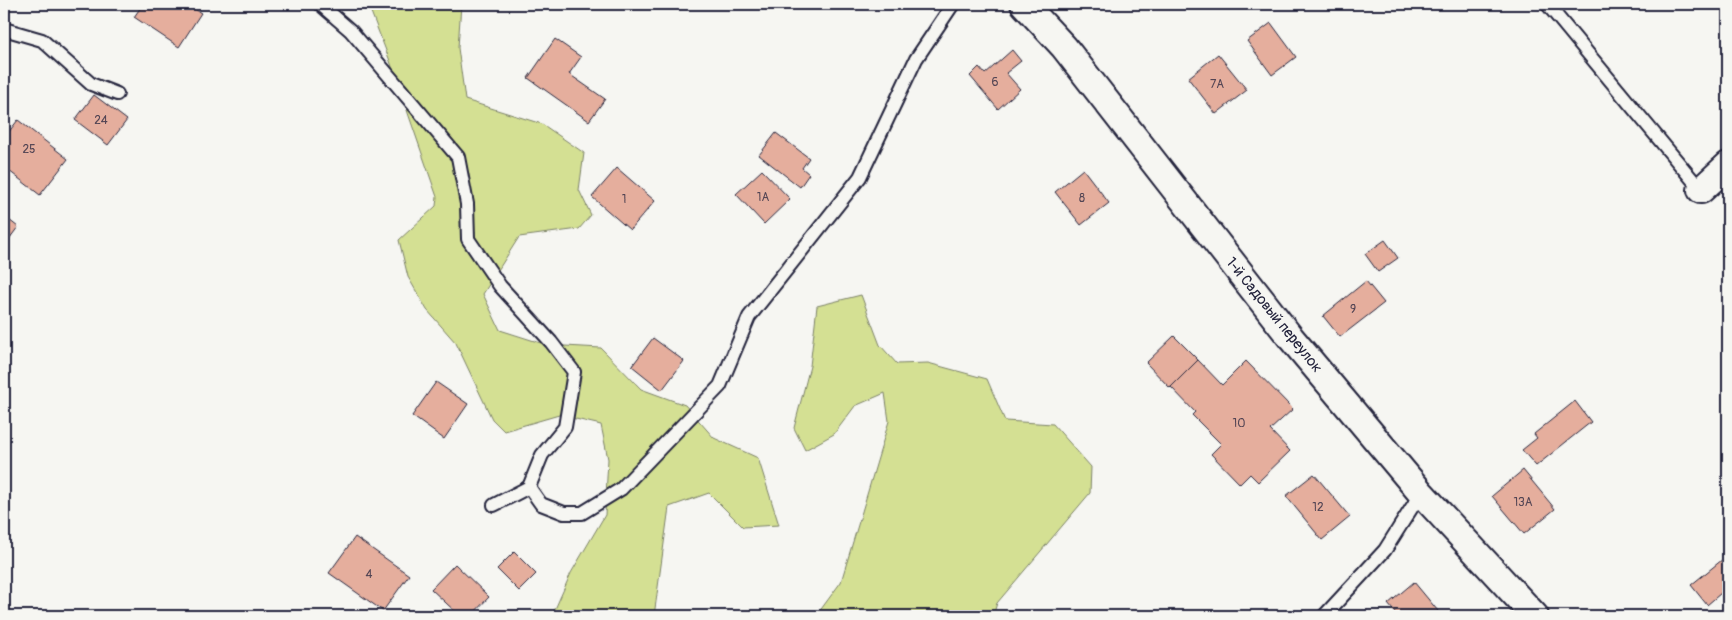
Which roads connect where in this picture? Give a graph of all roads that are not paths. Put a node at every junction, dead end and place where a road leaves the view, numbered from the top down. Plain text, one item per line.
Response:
1 (320, 4) edge
2 (953, 4) edge
3 (1024, 4) edge
4 (1547, 4) edge
5 (4, 29) edge
6 (118, 94) dead end
7 (1728, 165) edge
8 (1701, 190) joint
9 (529, 487) junction
10 (1421, 493) junction
11 (494, 504) dead end
12 (1324, 616) edge
13 (1535, 616) edge

1 - 9 lane
2 - 9 lane
3 - 10 street, 1-й Садовый переулок
4 - 8 lane
5 - 6 lane
7 - 8 street
9 - 11 lane
10 - 12 lane
10 - 13 street, 1-й Садовый переулок

